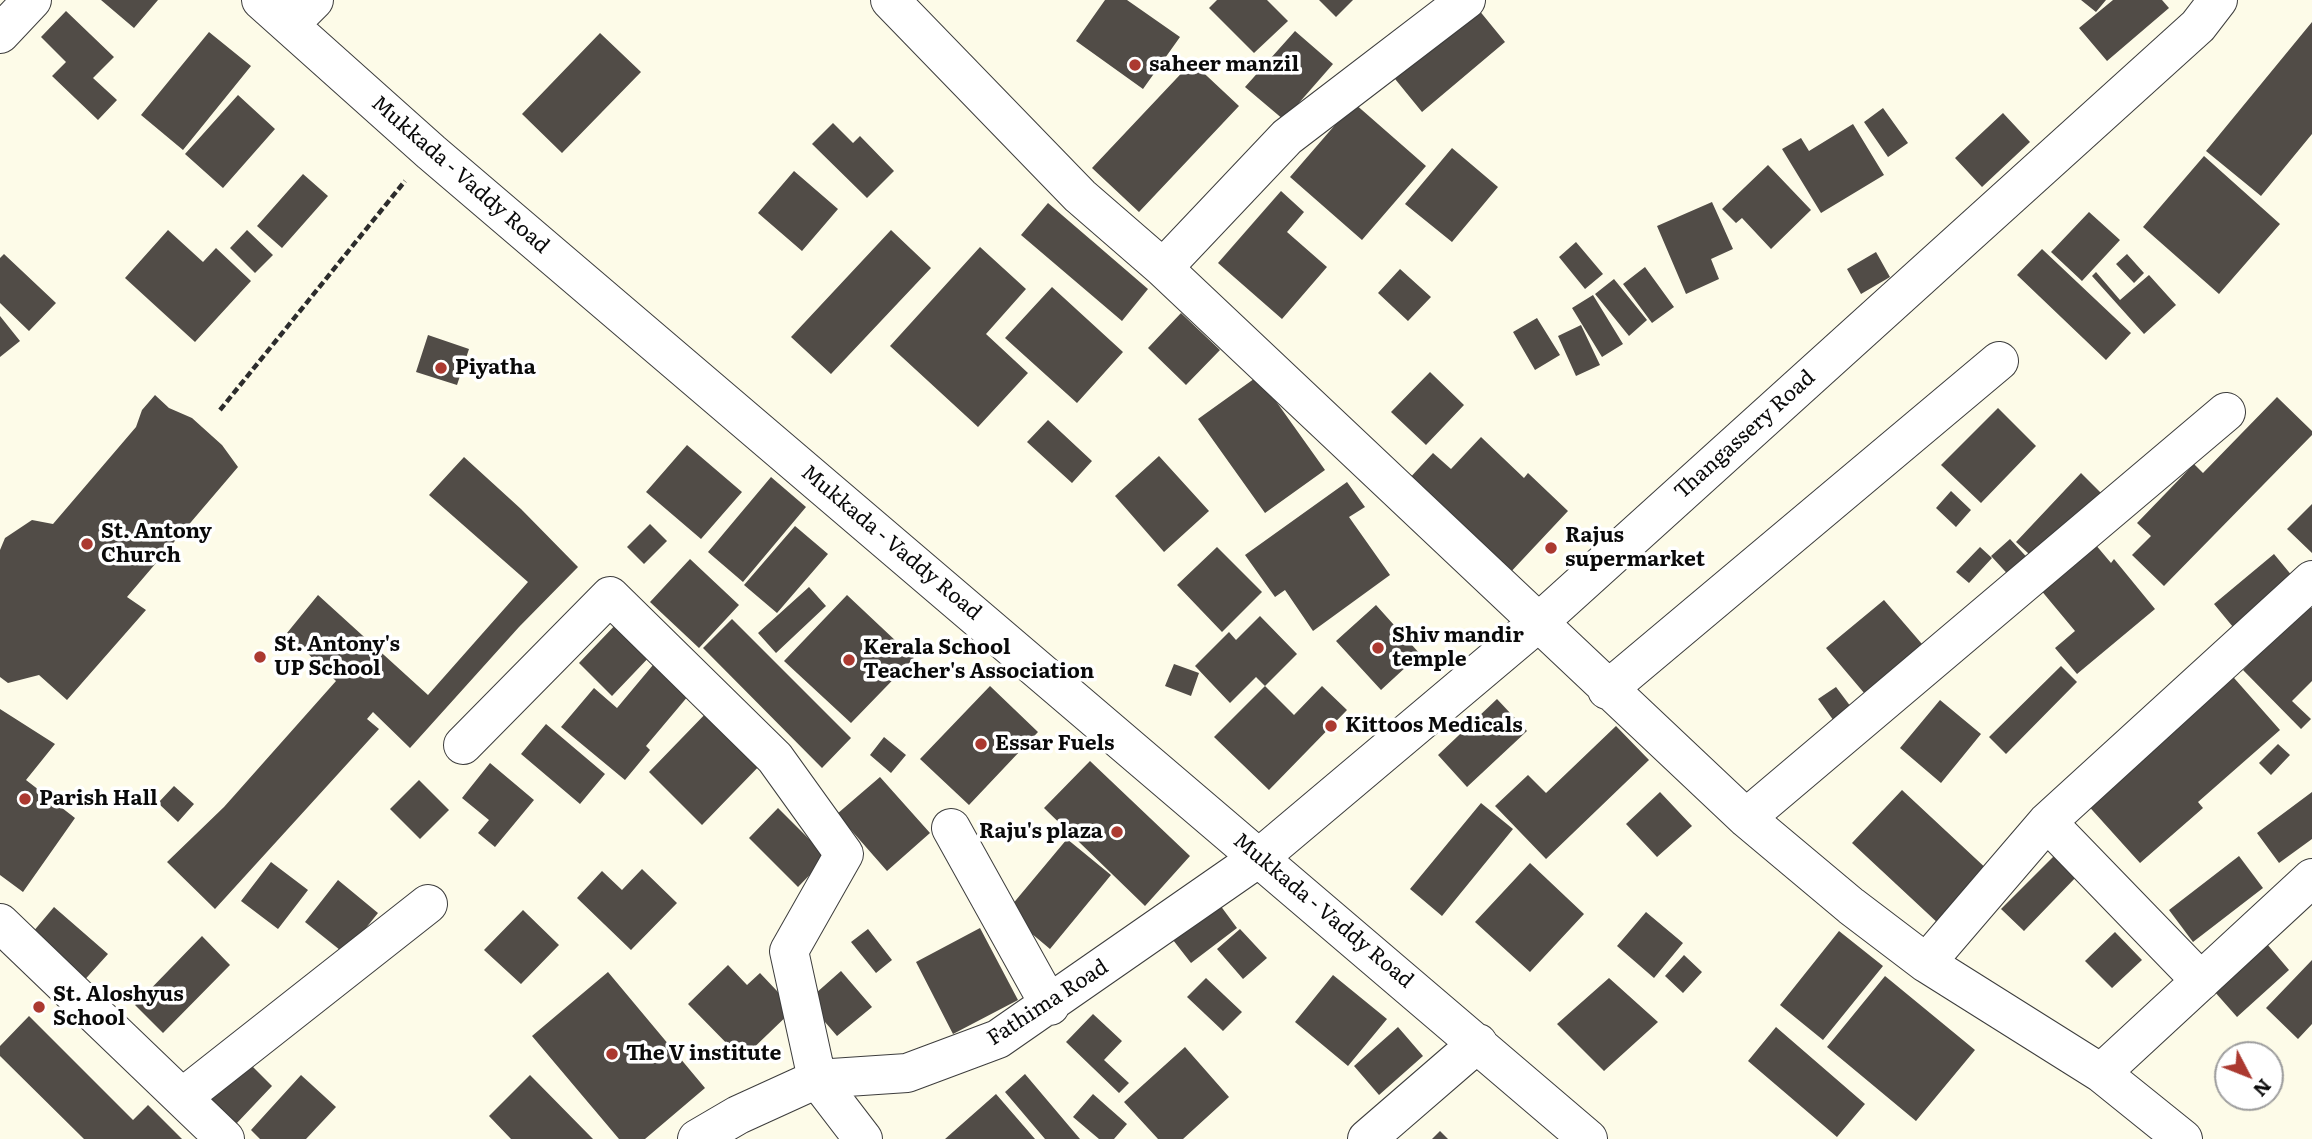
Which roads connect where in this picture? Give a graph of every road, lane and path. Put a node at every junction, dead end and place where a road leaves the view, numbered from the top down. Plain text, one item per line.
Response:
1 (32, 0) edge
2 (261, 0) edge
3 (890, 0) edge
4 (1466, 0) edge
5 (2199, 9) edge
6 (302, 12) edge
7 (0, 34) edge
8 (431, 152) junction
9 (1163, 268) junction
10 (1999, 361) dead end
11 (220, 410) dead end
12 (2226, 412) dead end
13 (2312, 580) edge
14 (1539, 622) junction
15 (1607, 690) junction
16 (463, 745) dead end
17 (1746, 818) junction
18 (2047, 822) junction
19 (951, 828) dead end
20 (1260, 857) junction
21 (2312, 878) edge
22 (428, 904) dead end
23 (0, 923) edge
24 (1926, 963) junction
25 (2201, 981) junction
26 (1050, 1006) junction
27 (1478, 1043) junction
28 (2101, 1073) junction
29 (817, 1079) junction
30 (184, 1097) junction
31 (225, 1139) edge
32 (697, 1139) edge
33 (863, 1139) edge
34 (1367, 1139) edge
35 (1588, 1139) edge
36 (2183, 1139) edge

1 - 7 street
2 - 6 street, Mukkada - Vaddy Road
3 - 9 street
4 - 9 street
5 - 14 street, Thangassery Road
6 - 8 street, Mukkada - Vaddy Road
8 - 11 path
8 - 20 street, Mukkada - Vaddy Road
9 - 14 street
10 - 15 street
12 - 17 street
13 - 18 street
14 - 15 street
14 - 20 street, Thangassery Road
15 - 17 street
16 - 29 street
17 - 24 street
18 - 24 street
18 - 25 street
19 - 26 street
20 - 26 street, Fathima Road
20 - 27 street, Mukkada - Vaddy Road
21 - 25 street
22 - 30 street
23 - 30 street
24 - 28 street
25 - 28 street
26 - 29 street, Fathima Road
27 - 34 street
27 - 35 street, Mukkada - Vaddy Road
28 - 36 street
29 - 32 street, Fathima Road
29 - 33 street
30 - 31 street

